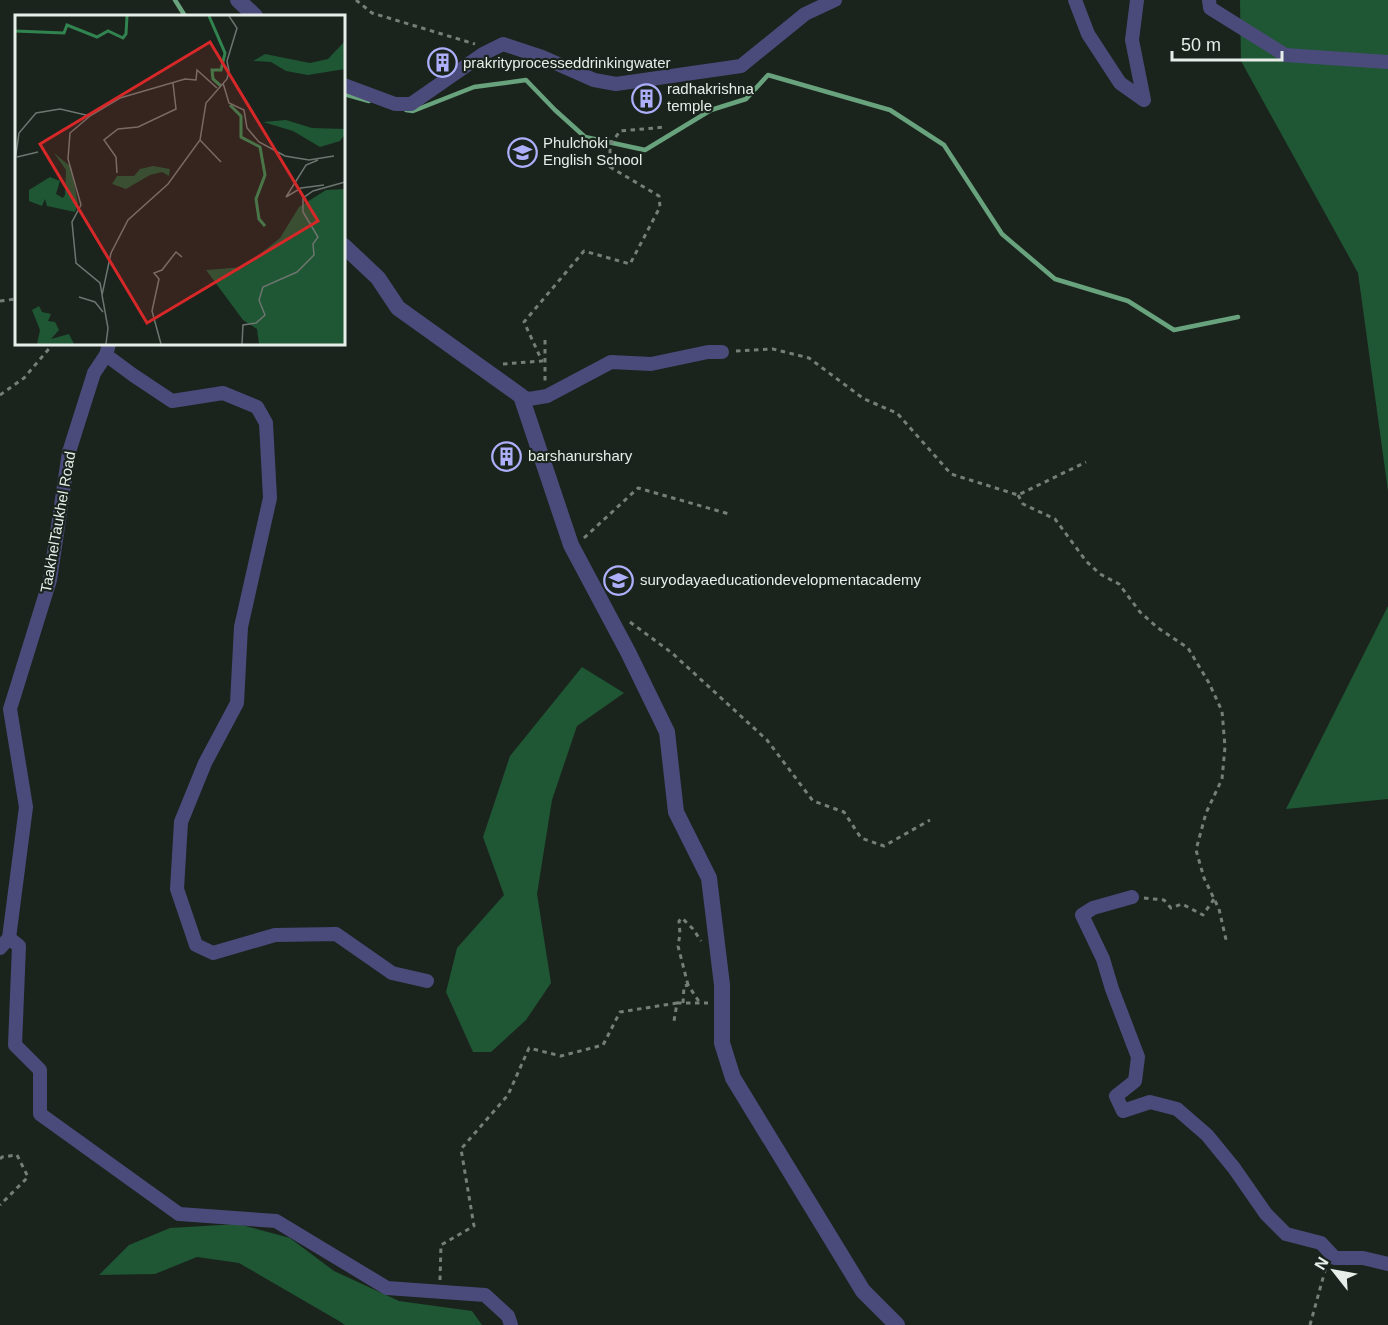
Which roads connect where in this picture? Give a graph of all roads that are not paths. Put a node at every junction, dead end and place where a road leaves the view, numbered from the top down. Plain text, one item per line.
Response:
1 (238, 0) edge
2 (835, 0) edge
3 (1075, 0) edge
4 (1137, 0) edge
5 (1209, 0) edge
6 (254, 15) edge
7 (1388, 62) edge
8 (345, 85) edge
9 (345, 247) edge
10 (107, 349) edge
11 (722, 352) road end
12 (521, 396) junction
13 (1132, 897) road end
14 (4, 943) edge
15 (428, 981) dead end
16 (1388, 1264) edge
17 (511, 1325) edge
18 (897, 1325) edge

1 - 6 street
2 - 8 street
3 - 4 street
5 - 7 street
9 - 12 street
10 - 14 street, TaakhelTaukhel Road
10 - 15 street
11 - 12 street
12 - 18 street
13 - 16 street
14 - 17 street

